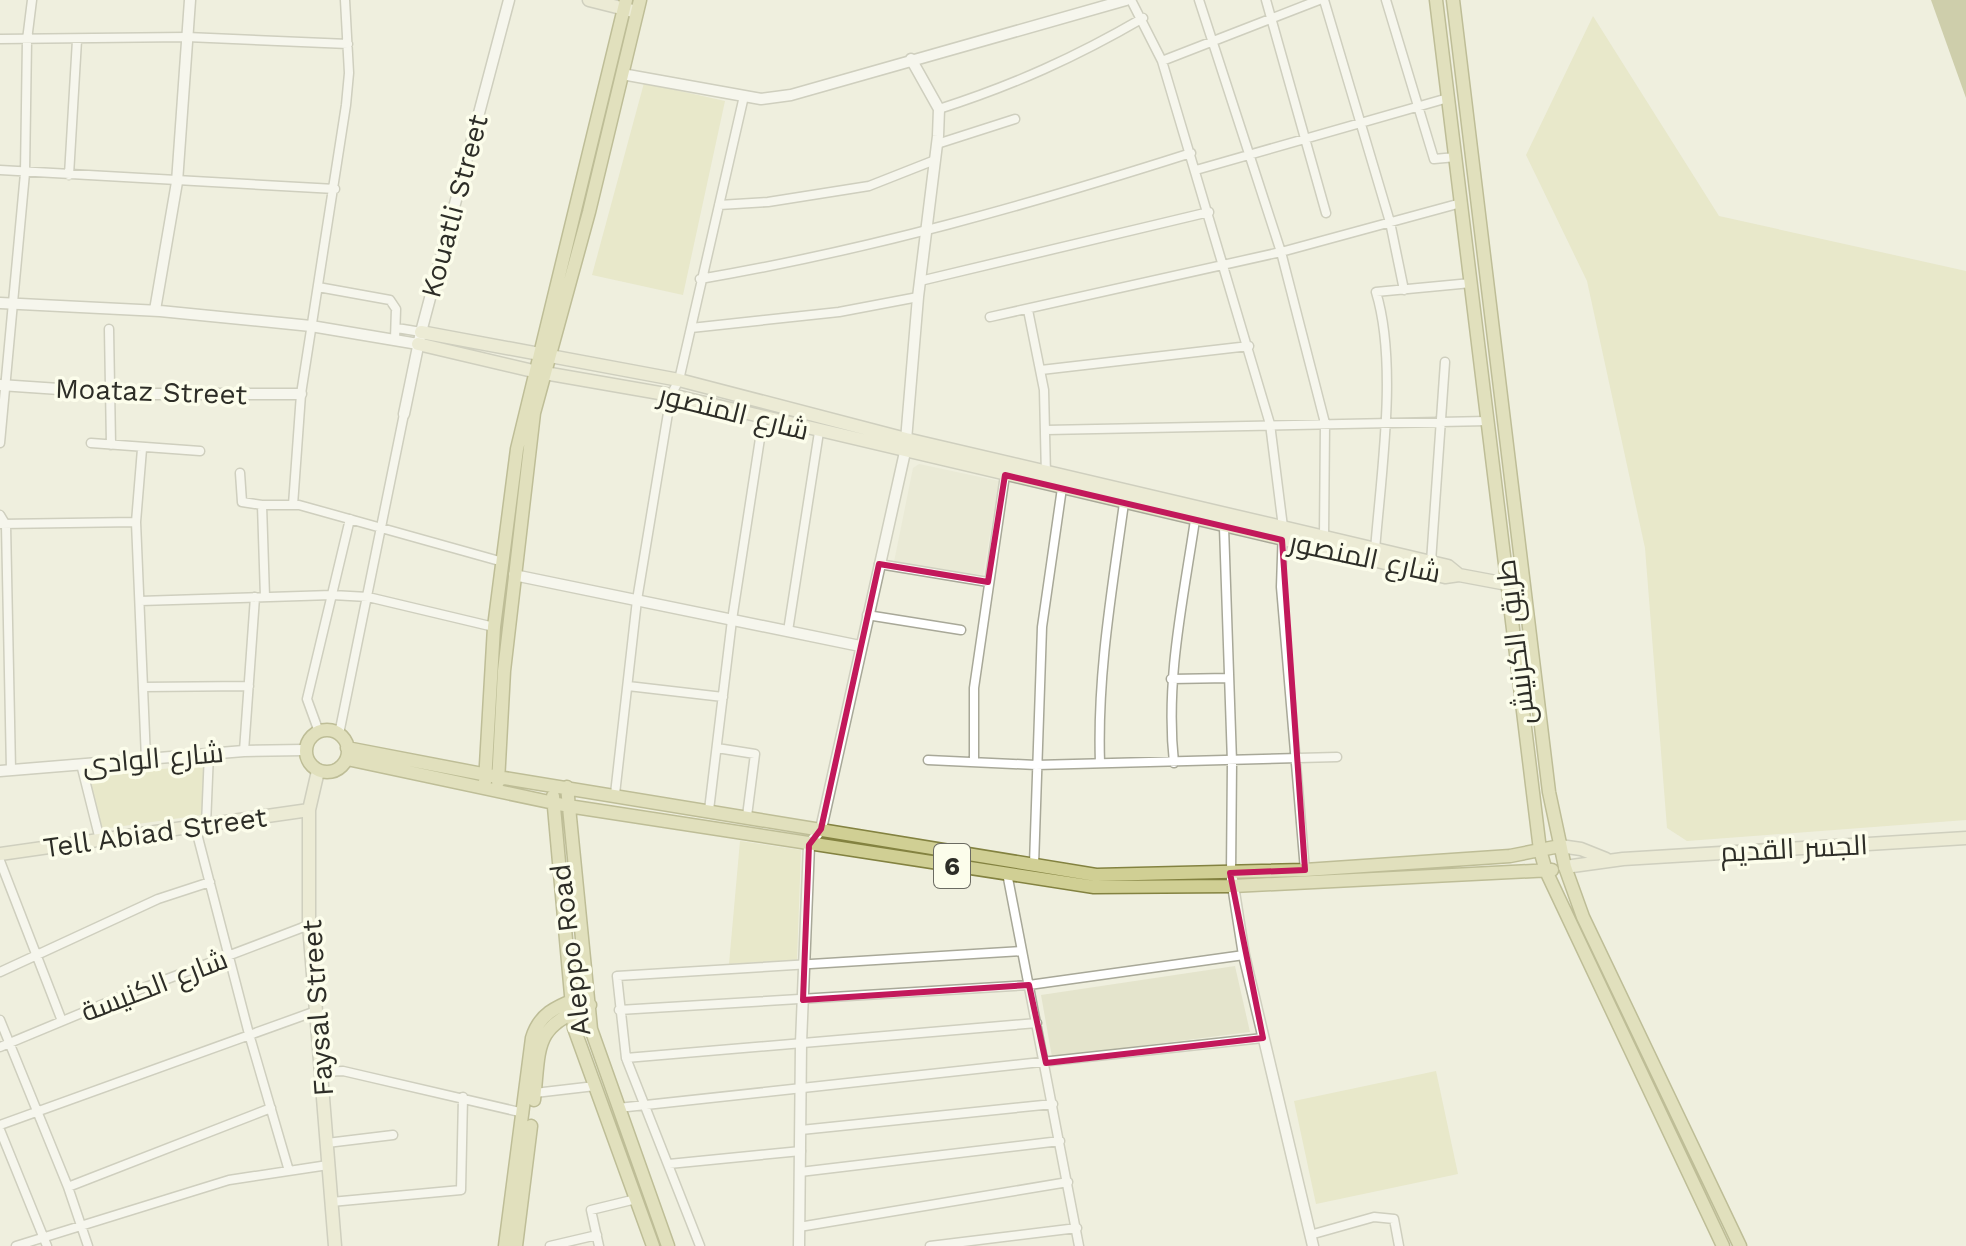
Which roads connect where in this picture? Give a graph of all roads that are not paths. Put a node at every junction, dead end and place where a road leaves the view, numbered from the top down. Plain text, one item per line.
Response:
1 (32, 0) edge
2 (190, 0) edge
3 (345, 0) edge
4 (509, 0) edge
5 (589, 0) edge
6 (1129, 0) edge
7 (1199, 0) edge
8 (1266, 0) edge
9 (1321, 0) edge
10 (1386, 0) edge
11 (1436, 0) edge
12 (1453, 0) edge
13 (632, 5) edge
14 (1271, 17) junction
15 (1143, 18) junction
16 (187, 37) junction
17 (0, 39) edge
18 (27, 40) junction
19 (77, 40) junction
20 (1212, 40) junction
21 (348, 44) junction
22 (911, 59) junction
23 (1162, 61) junction
24 (622, 74) junction
25 (744, 96) junction
26 (1448, 98) junction
27 (1417, 107) junction
28 (939, 109) junction
29 (1015, 119) dead end
30 (1362, 123) junction
31 (1307, 139) junction
32 (937, 144) junction
33 (1191, 153) junction
34 (1250, 156) junction
35 (1456, 157) junction
36 (935, 160) junction
37 (0, 170) edge
38 (1196, 170) junction
39 (25, 173) junction
40 (69, 175) junction
41 (177, 182) junction
42 (335, 189) junction
43 (1461, 203) junction
44 (719, 205) junction
45 (1209, 212) junction
46 (1326, 213) dead end
47 (1390, 222) junction
48 (926, 232) junction
49 (1281, 252) junction
50 (1224, 265) junction
51 (700, 279) junction
52 (920, 281) junction
53 (1471, 283) junction
54 (318, 287) junction
55 (1404, 290) junction
56 (918, 297) junction
57 (0, 303) edge
58 (13, 304) junction
59 (155, 310) junction
60 (1028, 310) junction
61 (990, 317) dead end
62 (311, 326) junction
63 (691, 328) junction
64 (109, 329) dead end
65 (396, 333) junction
66 (419, 338) junction
67 (1249, 346) junction
68 (543, 356) junction
69 (1445, 362) dead end
70 (1041, 370) junction
71 (539, 372) junction
72 (679, 380) junction
73 (3, 385) edge
74 (110, 392) junction
75 (301, 394) junction
76 (671, 395) junction
77 (404, 414) joint
78 (763, 419) junction
79 (1488, 421) junction
80 (1441, 422) junction
81 (1325, 423) junction
82 (1384, 423) junction
83 (1270, 424) junction
84 (1046, 430) junction
85 (819, 432) junction
86 (0, 443) edge
87 (91, 443) dead end
88 (111, 445) junction
89 (906, 446) junction
90 (142, 449) junction
91 (200, 451) dead end
92 (1046, 470) junction
93 (240, 473) dead end
94 (1005, 475) junction
95 (1046, 485) junction
96 (1062, 488) junction
97 (1124, 503) junction
98 (262, 505) junction
99 (293, 505) junction
100 (0, 515) edge
101 (350, 519) junction
102 (1195, 520) junction
103 (136, 522) junction
104 (3, 524) edge
105 (1224, 527) junction
106 (383, 528) junction
107 (1282, 534) junction
108 (1324, 537) junction
109 (1374, 555) junction
110 (503, 562) junction
111 (1431, 562) junction
112 (879, 564) junction
113 (514, 575) junction
114 (1459, 575) junction
115 (988, 582) junction
116 (1508, 586) junction
117 (1523, 587) junction
118 (332, 595) junction
119 (260, 597) junction
120 (368, 597) junction
121 (637, 600) junction
122 (140, 601) junction
123 (867, 615) junction
124 (732, 620) junction
125 (494, 627) junction
126 (961, 630) dead end
127 (788, 631) junction
128 (860, 646) junction
129 (1517, 661) junction
130 (1532, 661) junction
131 (1229, 678) junction
132 (1171, 679) junction
133 (249, 686) junction
134 (628, 686) junction
135 (143, 687) junction
136 (4, 694) edge
137 (723, 697) junction
138 (319, 732) junction
139 (339, 734) junction
140 (717, 748) junction
141 (305, 750) junction
142 (244, 751) junction
143 (209, 753) junction
144 (347, 753) junction
145 (1337, 757) dead end
146 (146, 759) junction
147 (1295, 759) junction
148 (928, 760) dead end
149 (974, 762) junction
150 (1232, 762) junction
151 (1100, 763) junction
152 (1174, 763) junction
153 (81, 764) junction
154 (1036, 765) junction
155 (5, 771) edge
156 (318, 771) junction
157 (491, 782) junction
158 (553, 785) junction
159 (567, 787) junction
160 (615, 794) junction
161 (553, 803) junction
162 (568, 806) junction
163 (309, 810) junction
164 (709, 810) junction
165 (747, 816) junction
166 (201, 825) junction
167 (821, 829) junction
168 (1966, 838) edge
169 (100, 840) junction
170 (809, 845) junction
171 (1560, 846) junction
172 (1540, 850) junction
173 (0, 854) edge
174 (1609, 860) junction
175 (0, 861) edge
176 (1013, 861) junction
177 (1034, 865) junction
178 (1565, 867) junction
179 (1305, 870) junction
180 (1546, 871) junction
181 (1006, 875) junction
182 (1232, 880) junction
183 (210, 882) junction
184 (309, 925) junction
185 (1022, 951) junction
186 (229, 955) junction
187 (1244, 955) junction
188 (35, 956) junction
189 (804, 964) junction
190 (0, 972) edge
191 (1029, 985) junction
192 (589, 1000) junction
193 (803, 1000) junction
194 (571, 1007) junction
195 (619, 1010) junction
196 (316, 1011) junction
197 (0, 1020) edge
198 (62, 1021) junction
199 (1037, 1023) junction
200 (249, 1034) junction
201 (1263, 1038) junction
202 (801, 1043) junction
203 (4, 1045) edge
204 (626, 1058) junction
205 (1046, 1063) junction
206 (322, 1072) junction
207 (595, 1086) junction
208 (802, 1087) junction
209 (535, 1093) junction
210 (463, 1097) junction
211 (1053, 1104) junction
212 (645, 1105) junction
213 (271, 1108) junction
214 (618, 1108) junction
215 (36, 1111) junction
216 (524, 1113) junction
217 (0, 1128) edge
218 (801, 1130) junction
219 (393, 1135) dead end
220 (1060, 1141) junction
221 (327, 1143) junction
222 (801, 1151) junction
223 (669, 1164) junction
224 (328, 1165) junction
225 (289, 1171) junction
226 (800, 1172) junction
227 (1068, 1182) junction
228 (68, 1187) junction
229 (636, 1199) junction
230 (331, 1202) junction
231 (82, 1225) junction
232 (799, 1227) junction
233 (1077, 1228) junction
234 (597, 1235) junction
235 (1312, 1240) edge
236 (45, 1242) edge
237 (16, 1246) edge
238 (88, 1246) edge
239 (335, 1246) edge
240 (505, 1246) edge
241 (516, 1246) edge
242 (550, 1246) edge
243 (599, 1246) edge
244 (653, 1246) edge
245 (668, 1246) edge
246 (700, 1246) edge
247 (798, 1246) edge
248 (930, 1246) edge
249 (1079, 1246) edge
250 (1399, 1246) edge
251 (1723, 1246) edge
252 (1740, 1246) edge

1 - 18 street
2 - 16 street
3 - 21 street
4 - 66 street, Kouatli Street
5 - 13 main road
6 - 15 street
6 - 22 street
7 - 20 street
8 - 14 street
9 - 14 street
9 - 30 street
10 - 27 street
11 - 26 main road, طريق الكرنيش
12 - 117 main road, طريق الكرنيش
13 - 24 main road
13 - 68 main road
14 - 20 street
14 - 31 street
15 - 23 street
15 - 28 street
16 - 19 street
16 - 21 street
16 - 41 street
17 - 18 street
18 - 19 street
18 - 39 street
19 - 40 street
20 - 23 street
20 - 34 street
21 - 42 street
22 - 25 street
22 - 28 street
23 - 33 street
24 - 25 street
24 - 68 main road
25 - 44 street
26 - 27 street
26 - 35 main road, طريق الكرنيش
27 - 30 street
27 - 35 street
28 - 32 street
29 - 32 street
30 - 31 street
30 - 47 street
31 - 34 street
31 - 46 street
32 - 36 street
33 - 38 street
33 - 48 street
34 - 38 street
34 - 49 street
35 - 43 main road, طريق الكرنيش
36 - 44 street
36 - 48 street
37 - 39 street
38 - 45 street
39 - 40 street
39 - 58 street
40 - 41 street
41 - 42 street
41 - 59 street
42 - 54 street
43 - 47 street
43 - 53 main road, طريق الكرنيش
44 - 51 street
45 - 50 street
45 - 52 street
47 - 49 street
47 - 55 street
48 - 51 street
48 - 52 street
49 - 50 street
49 - 81 street
50 - 60 street
50 - 67 street
51 - 63 street
52 - 56 street
53 - 55 street
53 - 79 main road, طريق الكرنيش
54 - 62 street
54 - 65 street
55 - 82 street
56 - 63 street
56 - 89 street
57 - 58 street, شارع المنصور
58 - 59 street, شارع المنصور
58 - 73 street
59 - 62 street, شارع المنصور
60 - 61 street
60 - 70 street
62 - 65 street, شارع المنصور
62 - 75 street
63 - 72 street
64 - 74 street
65 - 66 street, شارع المنصور
66 - 68 main road, شارع المنصور
66 - 71 main road, شارع المنصور
66 - 77 street, Kouatli Street
67 - 70 street
67 - 83 street
68 - 71 main road
68 - 72 main road, شارع المنصور
69 - 80 street
70 - 84 street
71 - 76 main road, شارع المنصور
71 - 110 main road
71 - 113 main road
72 - 76 street
72 - 89 main road, شارع المنصور
73 - 74 street, Moataz Street
73 - 86 street
74 - 75 street, Moataz Street
74 - 88 street
75 - 99 street
76 - 78 main road, شارع المنصور
76 - 121 street
77 - 106 street
78 - 85 main road, شارع المنصور
78 - 124 street
79 - 80 street
79 - 116 main road, طريق الكرنيش
80 - 82 street
80 - 111 street
81 - 82 street
81 - 83 street
81 - 108 street
82 - 109 street
83 - 84 street
83 - 107 street
84 - 92 street
85 - 89 main road, شارع المنصور
85 - 127 street
87 - 88 street
88 - 90 street
89 - 92 main road, شارع المنصور
89 - 94 main road, شارع المنصور
89 - 112 street
90 - 91 street
90 - 103 street
92 - 95 street
92 - 107 main road, شارع المنصور
93 - 98 street
94 - 95 main road, شارع المنصور
94 - 115 street
95 - 96 main road, شارع المنصور
96 - 97 main road, شارع المنصور
96 - 154 street
97 - 102 main road, شارع المنصور
97 - 151 street
98 - 99 street
98 - 119 street
99 - 101 street
100 - 104 street
101 - 106 street
101 - 118 street
102 - 105 main road, شارع المنصور
102 - 132 street
103 - 104 street
103 - 122 street
104 - 136 street
105 - 107 main road, شارع المنصور
105 - 131 street
106 - 110 street
106 - 120 street
107 - 108 main road, شارع المنصور
107 - 109 main road, شارع المنصور
107 - 147 street
108 - 109 main road, شارع المنصور
109 - 111 main road, شارع المنصور
109 - 114 main road, شارع المنصور
110 - 125 main road
111 - 114 main road, شارع المنصور
112 - 115 street
112 - 123 street
113 - 121 street
113 - 157 main road
114 - 116 main road, شارع المنصور
115 - 149 street
116 - 117 main road, شارع المنصور
116 - 129 main road, طريق الكرنيش
117 - 130 main road, طريق الكرنيش
118 - 119 street
118 - 120 street
118 - 138 street
119 - 122 street
119 - 133 street
120 - 125 street
120 - 139 street
121 - 124 street
121 - 134 street
122 - 135 street
123 - 126 street
123 - 128 street
124 - 127 street
124 - 137 street
125 - 157 main road
127 - 128 street
128 - 167 street
129 - 130 main road
129 - 172 main road, طريق الكرنيش
130 - 171 main road, طريق الكرنيش
131 - 132 street
131 - 150 street
132 - 152 street
133 - 135 street
133 - 142 street
134 - 137 street
134 - 160 street
135 - 146 street
136 - 155 street
137 - 140 street
138 - 139 main road
138 - 141 main road
139 - 144 main road
140 - 164 street
140 - 165 street
141 - 142 street, شارع الوادى
141 - 156 main road
142 - 143 street, شارع الوادى
143 - 146 street, شارع الوادى
143 - 166 street
144 - 156 main road
144 - 157 main road, 6
145 - 147 street
146 - 153 street, شارع الوادى
147 - 150 street
147 - 179 street
148 - 149 street
149 - 154 street
150 - 152 street
150 - 182 street
151 - 152 street
151 - 154 street
153 - 155 street, شارع الوادى
153 - 169 street
154 - 177 street
156 - 163 main road, Faysal Street
157 - 158 main road, 6
157 - 161 main road, 6
158 - 159 main road, 6
158 - 161 main road, Aleppo Road
159 - 160 main road, 6
159 - 162 main road, Aleppo Road
160 - 164 main road, 6
161 - 162 main road, 6
161 - 194 main road, Aleppo Road
162 - 170 main road, 6
162 - 192 main road, Aleppo Road
163 - 166 main road, Tell Abiad Street
163 - 184 main road, Faysal Street
164 - 165 main road, 6
165 - 167 main road, 6
166 - 169 main road, Tell Abiad Street
166 - 183 street
167 - 170 street
167 - 176 main road, 6
168 - 174 main road, الجسر القديم
169 - 173 main road, Tell Abiad Street
170 - 181 main road, 6
170 - 189 street
171 - 172 main road, 6
171 - 174 main road
171 - 178 main road, طريق الكرنيش
172 - 179 main road, 6
172 - 180 main road, طريق الكرنيش
174 - 178 main road, الجسر القديم
175 - 188 street
176 - 177 main road, 6
176 - 181 street
177 - 182 main road, 6
178 - 180 main road, 6
178 - 252 main road, طريق الكرنيش
179 - 182 main road, 6
180 - 182 main road, 6
180 - 251 main road, طريق الكرنيش
181 - 182 main road, 6
181 - 185 street
182 - 187 street
183 - 186 street
183 - 188 street
184 - 186 street, شارع الكنيسة
184 - 196 main road, Faysal Street
185 - 189 street
185 - 191 street
186 - 198 street, شارع الكنيسة
186 - 200 street
187 - 191 street
187 - 201 street
188 - 190 street
188 - 198 street
189 - 193 street
189 - 195 street
191 - 193 street
191 - 199 street
192 - 194 main road
192 - 214 main road, Aleppo Road
193 - 195 street
193 - 202 street
194 - 207 main road, Aleppo Road
194 - 209 main road
194 - 216 main road
195 - 204 street
196 - 200 street
196 - 206 main road, Faysal Street
197 - 203 street
198 - 203 street, شارع الكنيسة
199 - 202 street
199 - 205 street
200 - 213 street
200 - 215 street
201 - 205 street
201 - 235 street
202 - 204 street
202 - 208 street
203 - 215 street
204 - 212 street
205 - 208 street
205 - 211 street
206 - 210 street
206 - 221 main road, Faysal Street
207 - 209 street
207 - 229 main road, Aleppo Road
208 - 212 street
208 - 218 street
209 - 241 main road
210 - 216 street
210 - 230 street
211 - 218 street
211 - 220 street
212 - 214 street
212 - 223 street
213 - 225 street
213 - 228 street
214 - 245 main road, Aleppo Road
215 - 217 street
215 - 228 street
216 - 240 main road
217 - 236 street
218 - 222 street
219 - 221 street
220 - 226 street
220 - 227 street
221 - 224 main road, Faysal Street
222 - 223 street
222 - 226 street
223 - 246 street
224 - 225 street
224 - 230 main road, Faysal Street
225 - 231 street
226 - 232 street
227 - 232 street
227 - 233 street
228 - 231 street
229 - 234 street
229 - 244 main road, Aleppo Road
230 - 239 main road, Faysal Street
231 - 236 street
231 - 238 street
232 - 247 street
233 - 248 street
233 - 249 street
234 - 242 street
234 - 243 street
235 - 250 street
236 - 237 street

